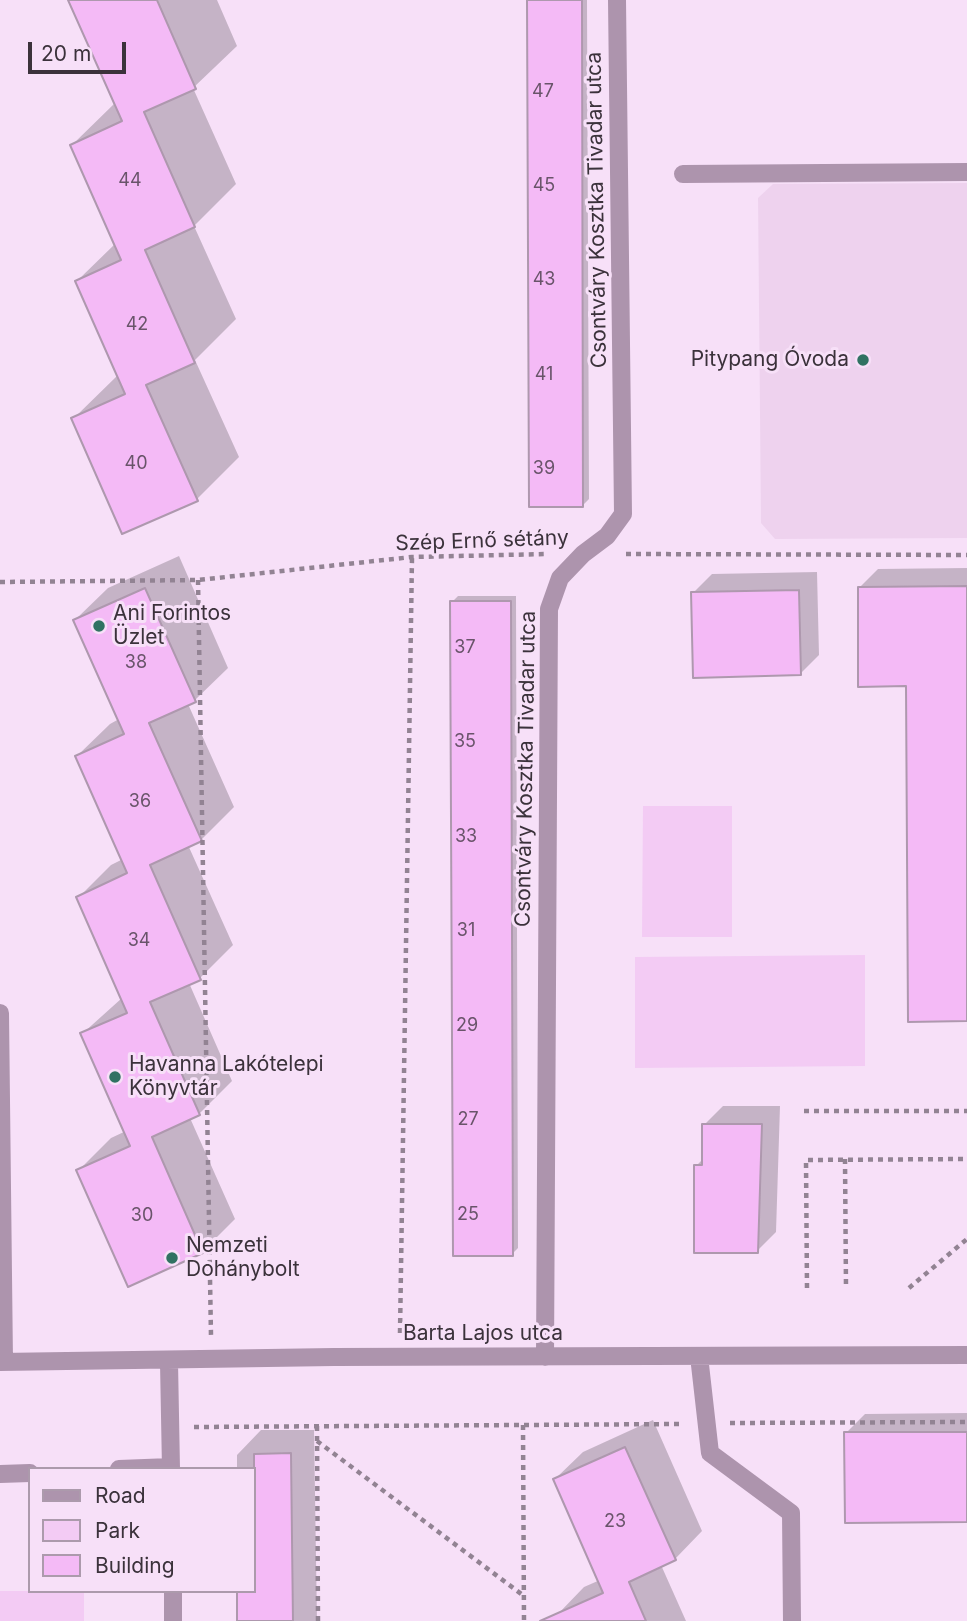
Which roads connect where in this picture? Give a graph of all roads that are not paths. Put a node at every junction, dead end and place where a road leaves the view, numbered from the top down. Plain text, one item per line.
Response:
1 (617, 0) edge
2 (967, 172) edge
3 (683, 174) dead end
4 (0, 1013) edge
5 (1, 1255) edge
6 (967, 1355) edge
7 (699, 1356) junction
8 (545, 1357) junction
9 (2, 1362) edge
10 (169, 1362) junction
11 (171, 1467) edge
12 (28, 1473) edge
13 (0, 1474) edge
14 (173, 1593) edge
15 (173, 1621) edge
16 (792, 1621) edge

1 - 8 street, Csontváry Kosztka Tivadar utca
2 - 3 street
4 - 5 street
5 - 9 street
6 - 7 street, Barta Lajos utca
7 - 8 street, Barta Lajos utca
7 - 16 street
8 - 10 street, Barta Lajos utca
9 - 10 street, Barta Lajos utca
10 - 11 street
12 - 13 street
14 - 15 street

